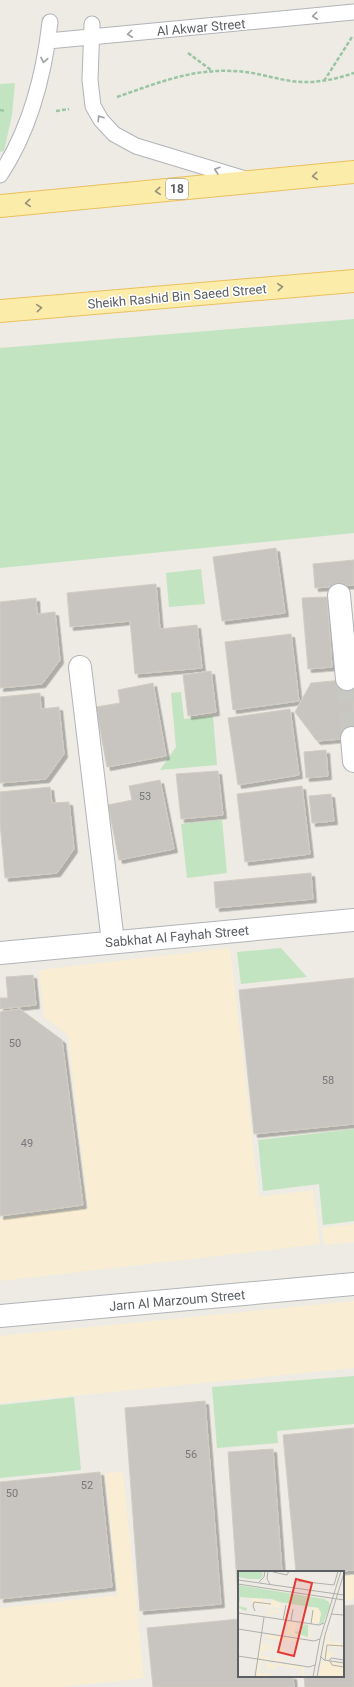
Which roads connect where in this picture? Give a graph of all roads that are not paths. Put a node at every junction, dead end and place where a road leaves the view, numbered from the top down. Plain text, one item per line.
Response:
1 (354, 12) edge
2 (50, 22) dead end
3 (92, 30) junction
4 (48, 41) junction
5 (354, 172) edge
6 (0, 175) edge
7 (254, 182) junction
8 (0, 206) edge
9 (354, 281) edge
10 (0, 311) edge
11 (339, 595) dead end
12 (80, 667) dead end
13 (347, 679) tunnel mouth
14 (352, 738) dead end
15 (354, 761) edge
16 (354, 920) edge
17 (113, 942) junction
18 (0, 953) edge
19 (354, 1284) edge
20 (0, 1316) edge

1 -> 3 lane, Al Akwar Street
2 - 4 lane
3 - 4 lane, Al Akwar Street
7 -> 3 lane
4 -> 6 lane
5 -> 7 main road, 18
7 -> 8 main road, 18
10 -> 9 main road, Sheikh Rashid Bin Saeed Street
11 - 13 street
12 - 17 street
14 - 15 street
16 - 17 street, Sabkhat Al Fayhah Street
17 - 18 street, Sabkhat Al Fayhah Street
19 - 20 street, Jarn Al Marzoum Street

